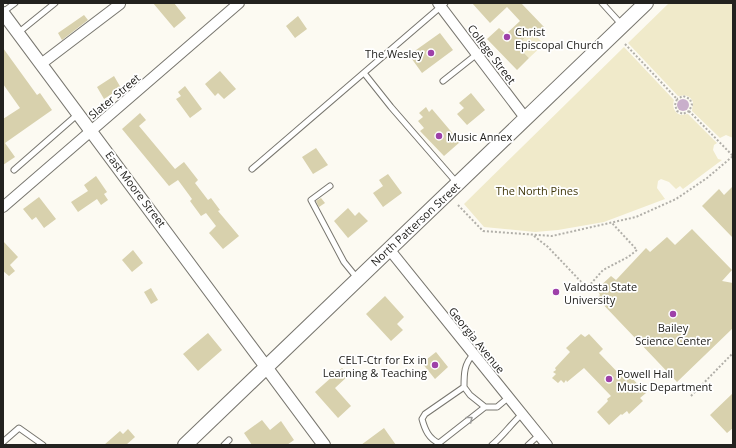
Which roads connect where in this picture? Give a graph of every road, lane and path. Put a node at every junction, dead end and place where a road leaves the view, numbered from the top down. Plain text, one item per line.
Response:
1 (15, 3) edge
2 (55, 3) edge
3 (240, 3) edge
4 (646, 3) edge
5 (120, 4) edge
6 (441, 4) edge
7 (604, 4) edge
8 (4, 16) edge
9 (623, 26) junction
10 (18, 33) junction
11 (625, 44) dead end
12 (477, 54) junction
13 (41, 64) junction
14 (364, 73) junction
15 (444, 81) dead end
16 (677, 99) junction
17 (689, 111) junction
18 (79, 113) junction
19 (526, 119) junction
20 (92, 130) junction
21 (733, 156) edge
22 (252, 169) dead end
23 (14, 170) dead end
24 (458, 184) junction
25 (330, 186) dead end
26 (4, 204) edge
27 (458, 205) dead end
28 (612, 223) junction
29 (533, 235) junction
30 (389, 249) junction
31 (358, 278) junction
32 (733, 353) edge
33 (474, 354) junction
34 (267, 367) junction
35 (464, 386) junction
36 (691, 396) dead end
37 (508, 397) junction
38 (484, 407) junction
39 (522, 414) junction
40 (540, 436) junction
41 (229, 440) dead end
42 (3, 442) edge
43 (191, 443) edge
44 (43, 445) edge
45 (224, 445) edge
46 (324, 445) edge
47 (492, 445) edge
48 (528, 445) edge
49 (547, 445) edge

1 - 8 lane
2 - 10 lane
3 - 20 street, Slater Street
4 - 9 main road, North Patterson Street
5 - 13 street
6 - 12 street, College Street
6 - 14 lane
7 - 9 lane
8 - 10 street, East Moore Street
9 - 19 main road, North Patterson Street
10 - 13 street, East Moore Street
11 - 16 path
12 - 15 lane
12 - 19 street, College Street
13 - 18 street, East Moore Street
14 - 22 lane
14 - 24 lane
16 - 17 path
16 - 17 path
17 - 21 path
18 - 20 street, East Moore Street
18 - 23 lane
19 - 24 main road, North Patterson Street
20 - 26 street, Slater Street
20 - 34 street, East Moore Street
21 - 28 path
24 - 30 main road, North Patterson Street
25 - 31 lane
27 - 29 path
28 - 29 path
28 - 29 path
30 - 31 main road, North Patterson Street
30 - 33 street, Georgia Avenue
31 - 34 main road, North Patterson Street
32 - 36 path
33 - 35 lane
33 - 37 street, Georgia Avenue
34 - 43 main road, North Patterson Street
34 - 46 street, East Moore Street
35 - 38 lane
35 -> 38 lane
37 - 38 lane
37 - 39 street, Georgia Avenue
39 - 40 street, Georgia Avenue
39 - 47 lane
40 - 48 lane
40 - 49 street, Georgia Avenue
41 - 45 lane
42 - 44 lane

